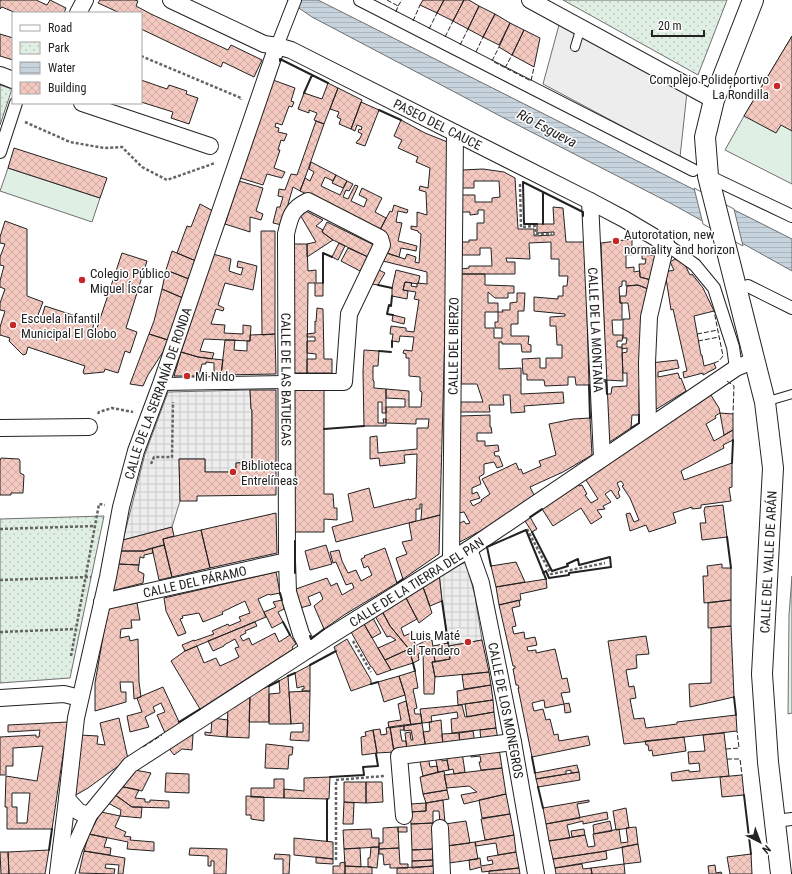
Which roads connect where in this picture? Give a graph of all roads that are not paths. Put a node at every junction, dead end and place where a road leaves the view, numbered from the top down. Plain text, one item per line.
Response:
1 (85, 0) edge
2 (171, 0) edge
3 (295, 0) edge
4 (360, 0) edge
5 (530, 0) edge
6 (753, 0) edge
7 (79, 12) edge
8 (581, 28) junction
9 (277, 46) junction
10 (575, 47) dead end
11 (0, 75) edge
12 (12, 80) edge
13 (714, 100) junction
14 (16, 104) edge
15 (85, 104) edge
16 (455, 133) junction
17 (210, 146) dead end
18 (0, 152) edge
19 (700, 173) junction
20 (590, 201) junction
21 (792, 216) edge
22 (666, 244) junction
23 (748, 286) dead end
24 (792, 308) edge
25 (755, 360) junction
26 (736, 368) junction
27 (286, 382) junction
28 (161, 384) junction
29 (792, 394) edge
30 (765, 402) junction
31 (89, 427) dead end
32 (648, 427) junction
33 (0, 428) edge
34 (602, 458) junction
35 (469, 548) junction
36 (451, 559) junction
37 (287, 561) junction
38 (102, 602) junction
39 (309, 649) junction
40 (0, 698) edge
41 (80, 698) junction
42 (513, 742) junction
43 (67, 799) junction
44 (89, 815) junction
45 (404, 816) dead end
46 (783, 820) edge
47 (440, 828) dead end
48 (58, 874) edge
49 (66, 874) edge
50 (442, 874) edge
51 (536, 874) edge
52 (781, 874) edge

1 - 7 street
2 - 9 street, PASEO DEL CAUCE
3 - 9 street, CALLE DE LA SERRANÍA DE RONDA
4 - 19 street
5 - 8 street
6 - 13 street, CALLE DEL VALLE DE ARÁN
8 - 10 lane
8 - 13 street
9 - 16 street, PASEO DEL CAUCE
9 - 28 street, CALLE DE LA SERRANÍA DE RONDA
11 - 12 street
13 - 19 street, CALLE DEL VALLE DE ARÁN
14 - 18 street
15 - 17 street
16 - 20 street, PASEO DEL CAUCE
16 - 36 street, CALLE DEL BIERZO
19 - 21 street
19 - 25 street, CALLE DEL VALLE DE ARÁN
20 - 22 street, PASEO DEL CAUCE
20 - 34 street, CALLE DE LA MONTAÑA
22 - 26 street, PASEO DEL CAUCE
22 - 32 street
23 - 24 street
25 - 26 street, CALLE DE LA TIERRA DEL PAN
25 - 30 street, CALLE DEL VALLE DE ARÁN
26 - 32 street, CALLE DE LA TIERRA DEL PAN
27 - 27 street, CALLE DE LAS BATUECAS
27 - 28 street
27 - 37 street, CALLE DE LAS BATUECAS
28 - 38 street, CALLE DE LA SERRANÍA DE RONDA
29 - 30 lane
30 - 46 street, CALLE DEL VALLE DE ARÁN
31 - 33 street
32 - 34 street, CALLE DE LA TIERRA DEL PAN
34 - 35 street, CALLE DE LA TIERRA DEL PAN
35 - 36 street, CALLE DE LA TIERRA DEL PAN
35 - 42 street, CALLE DE LOS MONEGROS
36 - 39 street, CALLE DE LA TIERRA DEL PAN
37 - 38 street, CALLE DEL PÁRAMO
37 - 39 street, CALLE DE LAS BATUECAS
38 - 41 street, CALLE DE LA SERRANÍA DE RONDA
39 - 44 street, CALLE DE LA TIERRA DEL PAN
40 - 41 street
41 - 43 street, CALLE DE LA SERRANÍA DE RONDA
42 - 45 street
42 - 51 street, CALLE DE LOS MONEGROS
43 - 44 street
43 - 48 street, CALLE DE LA SERRANÍA DE RONDA
44 - 49 street
46 - 52 street, CALLE DEL VALLE DE ARÁN
47 - 50 street

